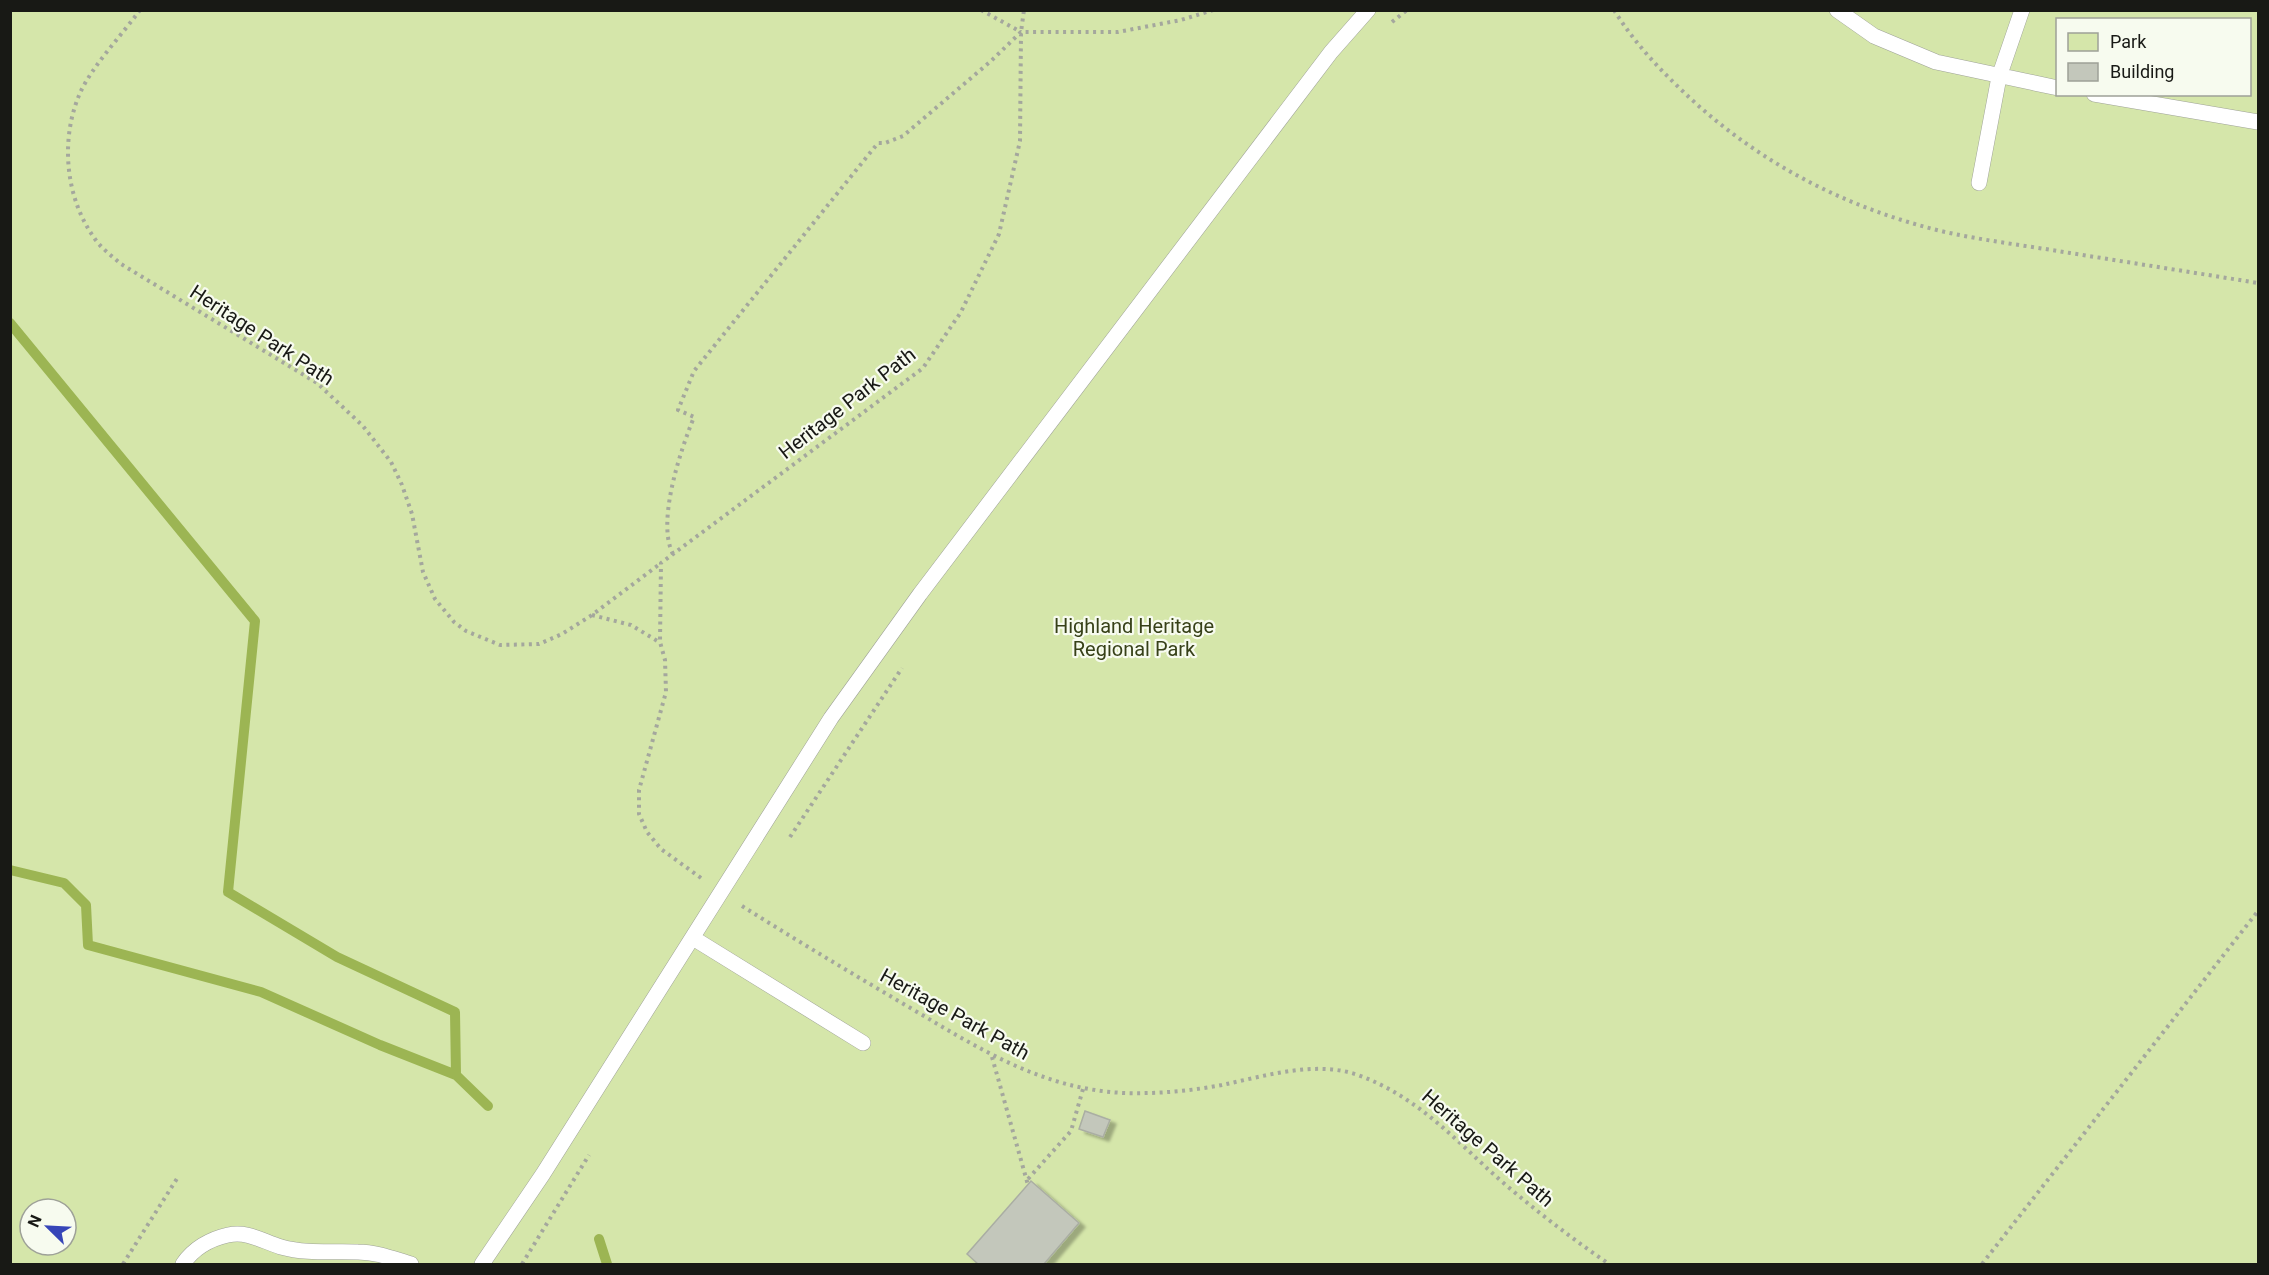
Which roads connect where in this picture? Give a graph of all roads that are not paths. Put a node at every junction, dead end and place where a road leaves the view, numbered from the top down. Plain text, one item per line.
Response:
1 (1368, 10) edge
2 (1837, 10) edge
3 (2022, 10) edge
4 (2000, 77) junction
5 (2056, 88) edge
6 (2106, 96) edge
7 (2259, 122) edge
8 (1979, 183) dead end
9 (693, 938) junction
10 (864, 1043) dead end
11 (183, 1264) edge
12 (411, 1264) edge
13 (482, 1264) edge

1 - 9 lane
2 - 4 lane
3 - 4 lane
4 - 5 lane
4 - 8 lane
6 - 7 lane
9 - 10 lane
9 - 13 lane
11 - 12 lane

